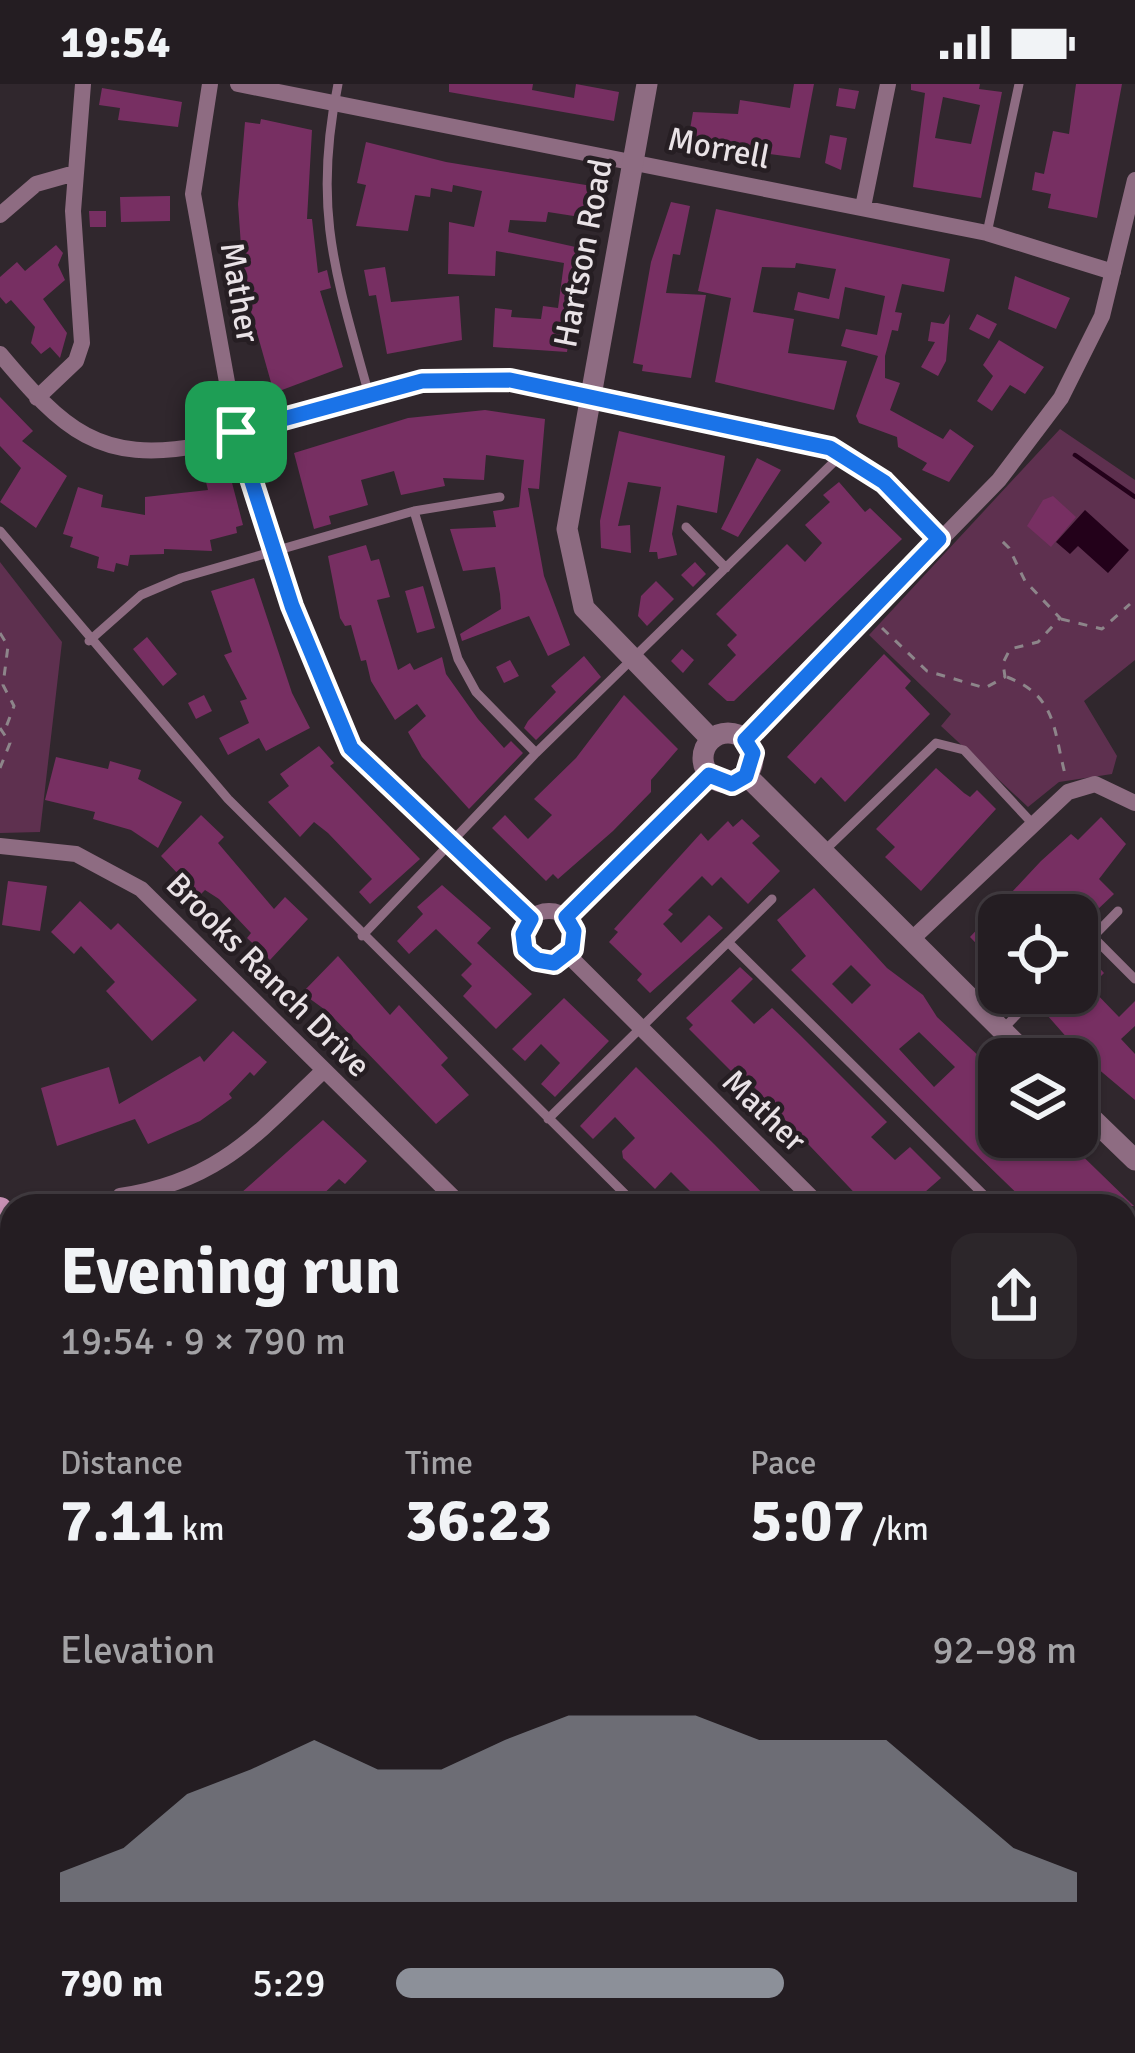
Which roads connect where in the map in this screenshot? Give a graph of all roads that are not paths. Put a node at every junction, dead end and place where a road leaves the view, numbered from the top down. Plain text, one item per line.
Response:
1 (83, 84) edge
2 (210, 84) edge
3 (238, 84) edge
4 (647, 84) edge
5 (888, 84) edge
6 (1019, 84) edge
7 (336, 93) edge
8 (633, 160) junction
9 (75, 172) junction
10 (1135, 180) edge
11 (863, 207) junction
12 (0, 215) edge
13 (987, 233) junction
14 (1113, 272) junction
15 (0, 354) edge
16 (369, 396) junction
17 (589, 396) junction
18 (37, 398) junction
19 (236, 432) junction
20 (843, 453) junction
21 (500, 497) dead end
22 (414, 511) junction
23 (686, 527) dead end
24 (0, 531) edge
25 (939, 539) junction
26 (274, 551) junction
27 (726, 568) junction
28 (89, 641) junction
29 (633, 658) junction
30 (711, 739) junction
31 (745, 740) junction
32 (536, 753) junction
33 (709, 775) junction
34 (746, 776) junction
35 (1135, 803) edge
36 (1032, 823) junction
37 (449, 844) junction
38 (0, 846) edge
39 (822, 854) junction
40 (772, 898) dead end
41 (1118, 911) dead end
42 (566, 917) junction
43 (531, 919) junction
44 (1098, 932) edge
45 (362, 936) junction
46 (910, 941) junction
47 (728, 942) junction
48 (1098, 942) edge
49 (568, 955) junction
50 (1135, 979) edge
51 (1018, 1014) edge
52 (639, 1029) junction
53 (1002, 1030) junction
54 (1010, 1038) edge
55 (323, 1070) junction
56 (548, 1119) junction
57 (1098, 1124) edge
58 (1135, 1160) edge
59 (134, 1194) edge
60 (450, 1194) edge
61 (625, 1194) edge
62 (808, 1194) edge
63 (982, 1194) edge

1 - 9 street
2 - 19 street, Mather
3 - 7 street, Morrell
4 - 8 street, Hartson Road
5 - 11 street
6 - 13 lane
7 - 8 street, Morrell
7 - 16 lane
8 - 11 street, Morrell
8 - 17 street, Hartson Road
9 - 12 street
9 - 18 street
10 - 14 street
11 - 13 street, Morrell
13 - 14 street, Morrell
14 - 25 street
15 - 18 street
16 - 17 street
16 - 19 street
17 - 20 street
17 - 29 street, Hartson Road
18 - 19 street
19 - 26 street, Mather
20 - 25 street
20 - 27 lane
21 - 22 lane
22 - 26 lane
22 - 32 lane
23 - 27 lane
24 - 28 lane
25 - 31 street
26 - 28 lane
26 - 37 street, Mather
27 - 29 lane
28 - 45 lane
29 - 30 street, Hartson Road
29 - 32 lane
30 - 31 street
30 - 33 street
31 - 34 street
32 - 37 lane
33 - 34 street
33 - 42 street
34 - 39 street
35 - 36 street
36 - 39 lane
36 - 46 street
37 - 43 street, Mather
37 - 45 lane
38 - 55 street, Brooks Ranch Drive
39 - 46 street
40 - 47 lane
41 - 44 lane
42 - 43 street
42 - 49 street
43 - 49 street
45 - 56 lane
46 - 53 street
47 - 52 lane
47 - 63 lane
48 - 50 lane
49 - 52 street, Mather
51 - 53 lane
52 - 56 lane
52 - 62 street, Mather
53 - 54 street
55 - 59 street
55 - 60 street, Brooks Ranch Drive
56 - 61 lane
57 - 58 street

